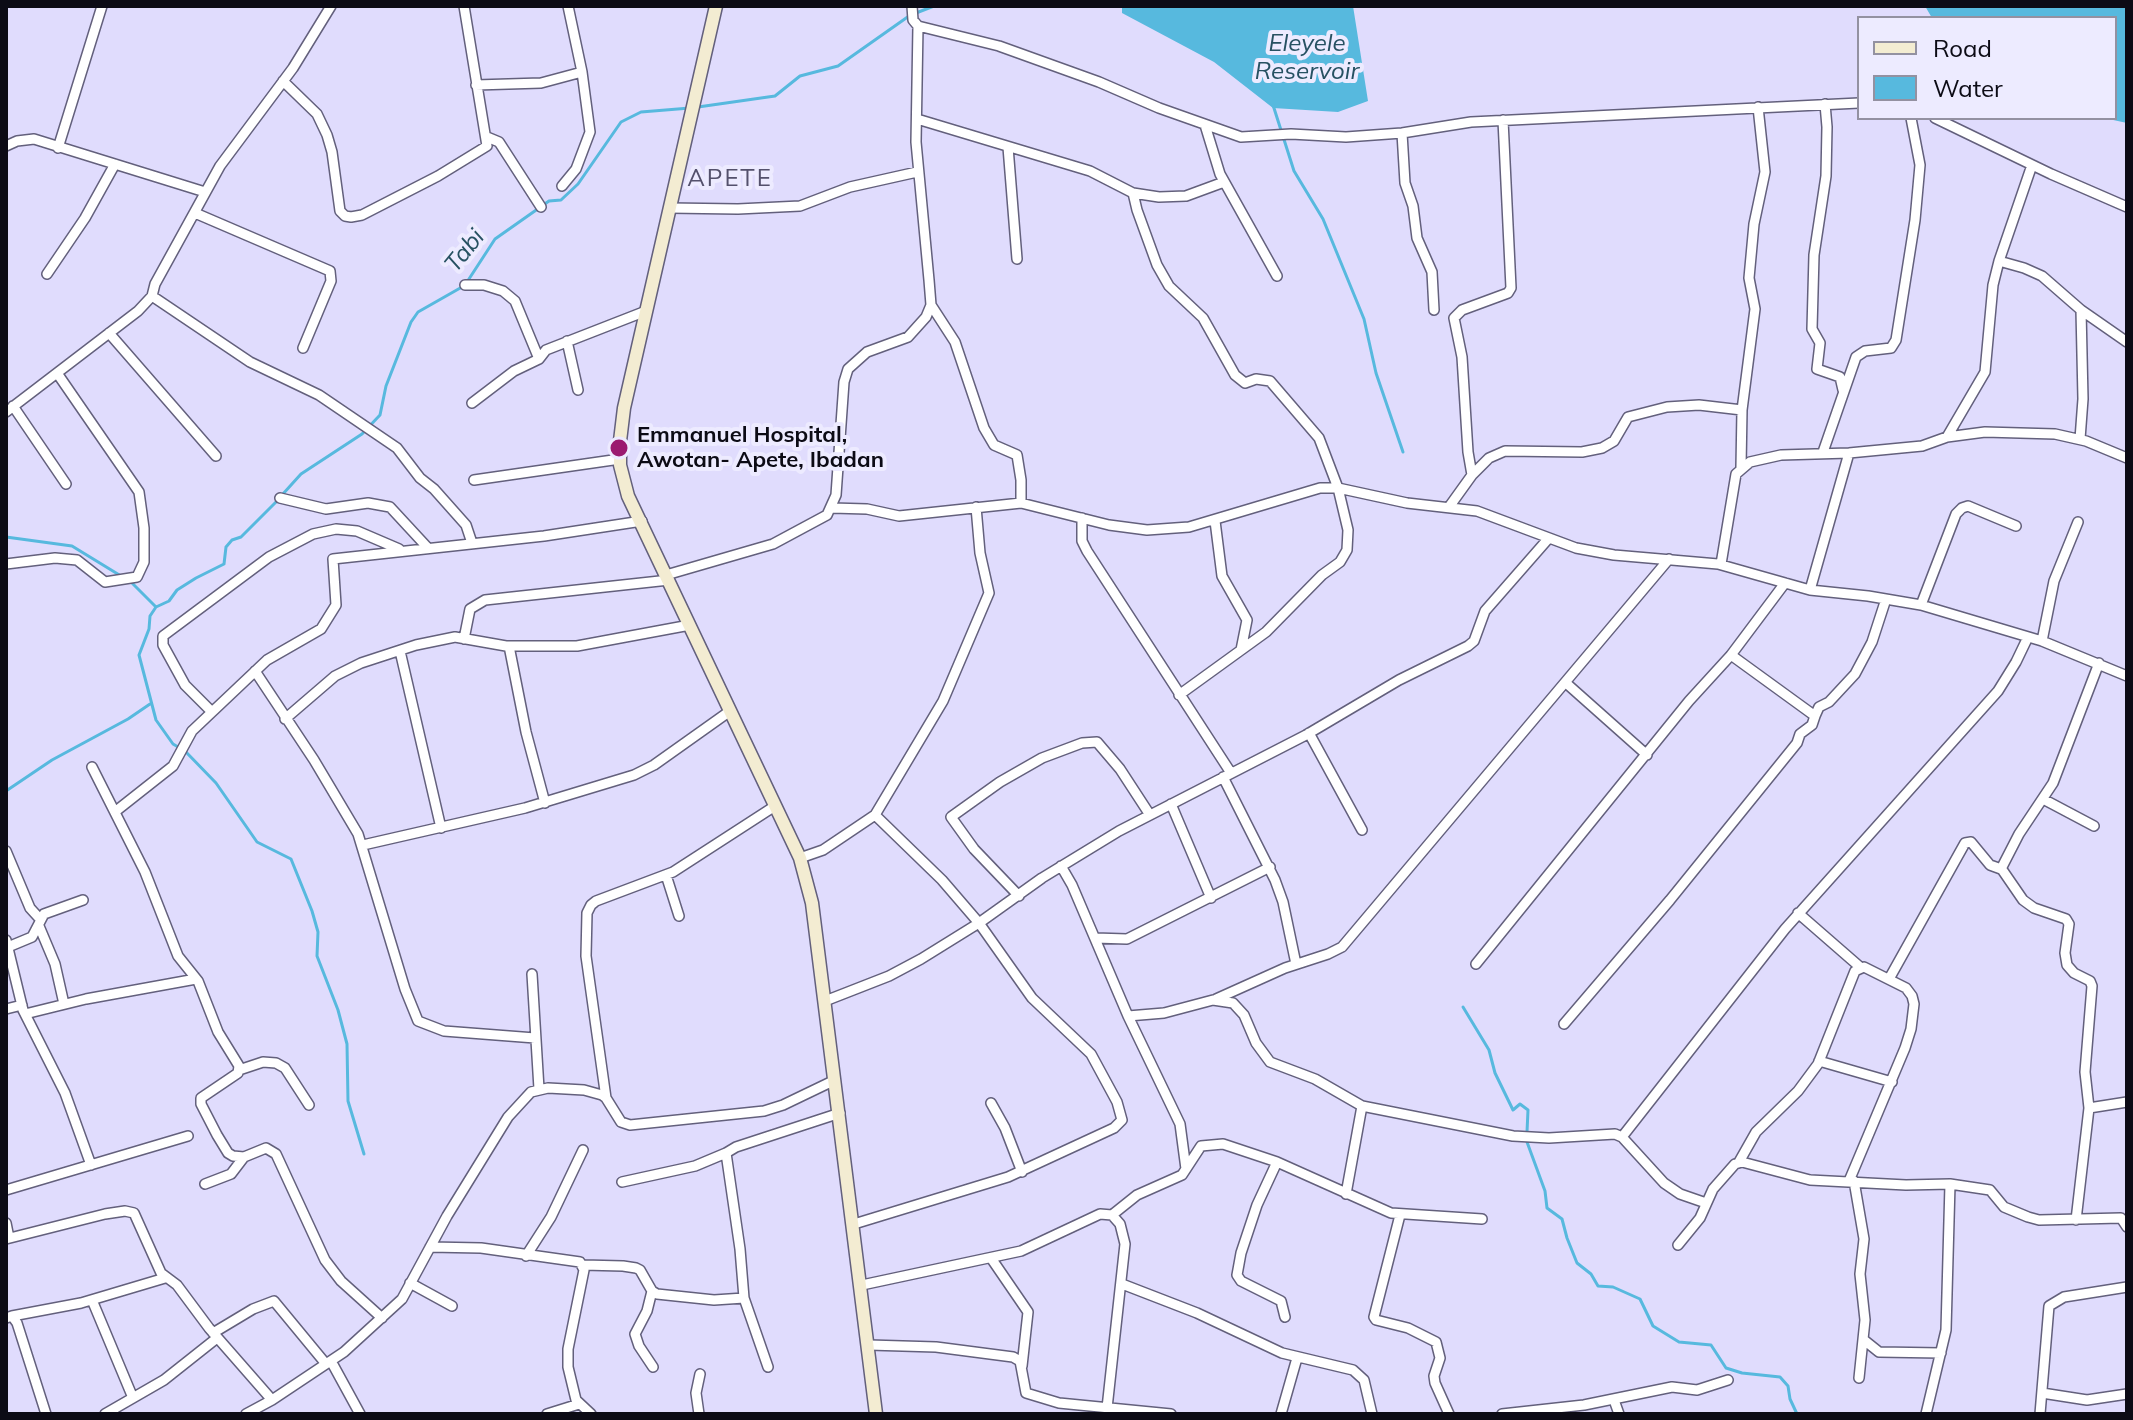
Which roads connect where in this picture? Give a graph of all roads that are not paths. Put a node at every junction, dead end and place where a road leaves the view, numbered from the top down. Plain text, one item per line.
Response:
1 (102, 6) edge
2 (331, 6) edge
3 (464, 6) edge
4 (568, 6) edge
5 (716, 6) edge
6 (914, 15) edge
7 (582, 72) junction
8 (283, 81) junction
9 (476, 85) junction
10 (1857, 103) edge
11 (1825, 104) junction
12 (1758, 107) junction
13 (917, 119) junction
14 (1503, 120) junction
15 (1911, 120) edge
16 (1939, 120) edge
17 (1205, 125) junction
18 (1402, 133) junction
19 (487, 137) junction
20 (6, 146) edge
21 (1008, 147) junction
22 (58, 148) junction
23 (115, 164) junction
24 (2032, 165) junction
25 (917, 172) junction
26 (1224, 182) junction
27 (562, 186) dead end
28 (205, 192) junction
29 (1133, 193) junction
30 (541, 207) dead end
31 (2127, 207) edge
32 (669, 208) junction
33 (195, 213) junction
34 (1017, 259) dead end
35 (1999, 261) junction
36 (47, 274) dead end
37 (1277, 276) dead end
38 (465, 285) dead end
39 (152, 296) junction
40 (931, 305) junction
41 (1434, 310) dead end
42 (2081, 310) junction
43 (646, 311) junction
44 (109, 333) junction
45 (567, 341) junction
46 (2127, 342) edge
47 (303, 348) dead end
48 (539, 359) junction
49 (57, 373) junction
50 (578, 390) dead end
51 (1843, 390) junction
52 (472, 403) dead end
53 (10, 409) edge
54 (1742, 410) junction
55 (1947, 437) junction
56 (2080, 439) junction
57 (1823, 452) junction
58 (1849, 453) junction
59 (216, 456) dead end
60 (2127, 458) edge
61 (620, 459) junction
62 (1741, 467) junction
63 (1472, 475) junction
64 (474, 480) dead end
65 (66, 484) dead end
66 (1338, 488) junction
67 (280, 498) dead end
68 (1021, 503) junction
69 (976, 507) junction
70 (1449, 507) junction
71 (832, 508) junction
72 (1082, 518) junction
73 (642, 521) junction
74 (1215, 521) junction
75 (2078, 522) dead end
76 (2016, 526) dead end
77 (1548, 539) junction
78 (472, 543) junction
79 (427, 547) junction
80 (402, 550) junction
81 (1669, 559) junction
82 (6, 564) edge
83 (1721, 564) junction
84 (668, 578) junction
85 (1785, 583) junction
86 (1810, 590) junction
87 (1886, 599) junction
88 (1921, 605) junction
89 (690, 625) junction
90 (2028, 637) junction
91 (464, 639) junction
92 (2042, 641) junction
93 (509, 646) junction
94 (1241, 650) junction
95 (400, 651) junction
96 (1731, 655) junction
97 (2099, 663) junction
98 (255, 671) junction
99 (2127, 676) edge
100 (1566, 683) junction
101 (1179, 695) junction
102 (730, 711) junction
103 (212, 712) junction
104 (1815, 716) junction
105 (285, 719) junction
106 (1309, 733) junction
107 (1647, 755) junction
108 (92, 767) dead end
109 (1227, 775) junction
110 (2043, 799) junction
111 (545, 803) junction
112 (1171, 804) junction
113 (775, 806) junction
114 (116, 811) junction
115 (875, 815) junction
116 (1150, 815) junction
117 (2094, 826) dead end
118 (441, 828) junction
119 (1362, 830) dead end
120 (363, 845) junction
121 (6, 851) edge
122 (800, 858) junction
123 (1061, 866) junction
124 (1270, 867) junction
125 (2001, 868) junction
126 (666, 875) junction
127 (1019, 896) junction
128 (1211, 898) junction
129 (83, 900) dead end
130 (1798, 913) junction
131 (679, 916) dead end
132 (40, 922) junction
133 (979, 923) junction
134 (1095, 938) junction
135 (7, 943) edge
136 (1296, 964) junction
137 (1476, 964) dead end
138 (1860, 967) junction
139 (532, 974) dead end
140 (196, 979) junction
141 (1889, 979) junction
142 (1213, 1000) junction
143 (825, 1001) junction
144 (64, 1004) junction
145 (6, 1009) edge
146 (24, 1010) junction
147 (1128, 1016) junction
148 (1564, 1024) dead end
149 (535, 1038) junction
150 (1819, 1061) junction
151 (239, 1070) junction
152 (835, 1080) junction
153 (1892, 1082) junction
154 (539, 1089) junction
155 (606, 1098) junction
156 (2127, 1102) edge
157 (991, 1103) dead end
158 (309, 1105) dead end
159 (1362, 1106) junction
160 (2089, 1108) junction
161 (840, 1113) junction
162 (188, 1136) dead end
163 (1622, 1137) junction
164 (583, 1150) dead end
165 (726, 1153) junction
166 (244, 1157) junction
167 (1277, 1162) junction
168 (1739, 1162) junction
169 (91, 1165) junction
170 (1186, 1169) junction
171 (1022, 1172) junction
172 (1851, 1181) junction
173 (622, 1182) dead end
174 (205, 1184) dead end
175 (1950, 1184) junction
176 (6, 1190) edge
177 (1346, 1194) junction
178 (1706, 1203) junction
179 (1112, 1215) junction
180 (1400, 1215) junction
181 (1482, 1219) dead end
182 (2076, 1220) junction
183 (6, 1223) edge
184 (854, 1224) junction
185 (2127, 1227) edge
186 (8, 1238) edge
187 (1678, 1245) dead end
188 (430, 1247) junction
189 (526, 1256) junction
190 (991, 1258) junction
191 (583, 1265) junction
192 (165, 1278) junction
193 (410, 1283) junction
194 (1122, 1284) junction
195 (862, 1285) junction
196 (2127, 1287) edge
197 (652, 1291) junction
198 (744, 1298) junction
199 (92, 1300) junction
200 (452, 1306) dead end
201 (9, 1317) edge
202 (1285, 1317) dead end
203 (382, 1318) junction
204 (215, 1335) junction
205 (1864, 1340) junction
206 (869, 1345) junction
207 (1941, 1353) junction
208 (1297, 1358) junction
209 (329, 1363) junction
210 (653, 1367) dead end
211 (768, 1367) dead end
212 (1021, 1369) junction
213 (700, 1374) dead end
214 (1859, 1378) dead end
215 (1728, 1380) dead end
216 (2042, 1393) junction
217 (2127, 1394) edge
218 (133, 1398) junction
219 (272, 1400) junction
220 (1614, 1400) junction
221 (579, 1404) junction
222 (1107, 1408) junction
223 (1553, 1412) edge
224 (46, 1414) edge
225 (105, 1414) edge
226 (246, 1414) edge
227 (360, 1414) edge
228 (547, 1414) edge
229 (591, 1414) edge
230 (699, 1414) edge
231 (876, 1414) edge
232 (1171, 1414) edge
233 (1281, 1414) edge
234 (1372, 1414) edge
235 (1449, 1414) edge
236 (1502, 1414) edge
237 (1619, 1414) edge
238 (1926, 1414) edge
239 (2040, 1414) edge

1 - 22 street
2 - 8 street
3 - 9 street
4 - 7 street
5 - 32 main road
6 - 13 street
6 - 17 street
7 - 9 street
7 - 27 street
8 - 19 street
8 - 28 street
9 - 19 street
10 - 11 street
11 - 12 street
11 - 51 street
12 - 14 street
12 - 54 street
13 - 21 street
13 - 25 street
14 - 18 street
14 - 63 street
15 - 51 street
16 - 24 street
17 - 18 street
17 - 26 street
18 - 41 street
19 - 30 street
20 - 22 street
21 - 29 street
21 - 34 street
22 - 23 street
23 - 28 street
23 - 36 street
24 - 31 street
24 - 35 street
25 - 32 street
25 - 40 street
26 - 29 street
26 - 37 street
28 - 33 street
29 - 66 street
32 - 43 main road
33 - 39 street
33 - 47 street
35 - 42 street
35 - 55 street
38 - 48 street
39 - 44 street
39 - 78 street
40 - 68 street
40 - 71 street
42 - 46 street
42 - 56 street
43 - 45 street
43 - 61 main road
44 - 49 street
44 - 59 street
45 - 48 street
45 - 50 street
48 - 52 street
49 - 53 street
49 - 82 street
51 - 57 street
53 - 65 street
54 - 62 street
54 - 63 street
55 - 56 street
55 - 58 street
56 - 60 street
57 - 58 street
57 - 62 street
58 - 86 street
61 - 64 street
61 - 73 main road
62 - 83 street
63 - 70 street
66 - 70 street
66 - 74 street
66 - 94 street
67 - 79 street
68 - 69 street
68 - 72 street
69 - 71 street
69 - 115 street
70 - 77 street
71 - 84 street
72 - 74 street
72 - 101 street
73 - 78 street
73 - 84 main road
74 - 94 street
75 - 92 street
76 - 88 street
77 - 81 street
77 - 106 street
78 - 79 street
79 - 80 street
80 - 98 street
80 - 103 street
81 - 83 street
81 - 100 street
83 - 85 street
84 - 89 main road
84 - 91 street
85 - 86 street
85 - 96 street
86 - 87 street
87 - 88 street
87 - 104 street
88 - 90 street
89 - 93 street
89 - 102 main road
90 - 92 street
90 - 130 street
91 - 93 street
91 - 95 street
92 - 97 street
93 - 111 street
94 - 101 street
95 - 105 street
95 - 118 street
96 - 104 street
96 - 107 street
97 - 99 street
97 - 110 street
98 - 103 street
98 - 105 street
100 - 107 street
100 - 136 street
101 - 109 street
102 - 111 street
102 - 113 main road
103 - 114 street
104 - 148 street
105 - 120 street
106 - 109 street
106 - 119 street
107 - 137 street
108 - 114 street
109 - 112 street
109 - 124 street
110 - 117 street
110 - 125 street
111 - 118 street
112 - 116 street
112 - 128 street
113 - 122 main road
113 - 126 street
114 - 140 street
115 - 122 street
115 - 133 street
116 - 123 street
116 - 127 street
118 - 120 street
120 - 149 street
121 - 132 street
122 - 143 main road
123 - 127 street
123 - 134 street
124 - 128 street
124 - 136 street
125 - 141 street
125 - 160 street
126 - 131 street
126 - 155 street
127 - 133 street
128 - 134 street
129 - 132 street
130 - 138 street
130 - 163 street
132 - 135 street
132 - 144 street
133 - 143 street
133 - 171 street
134 - 147 street
135 - 146 street
136 - 142 street
138 - 141 street
138 - 150 street
139 - 149 street
140 - 144 street
140 - 151 street
141 - 153 street
142 - 147 street
142 - 159 street
143 - 152 main road
144 - 146 street
145 - 146 street
146 - 169 street
147 - 170 street
149 - 154 street
150 - 153 street
150 - 168 street
151 - 158 street
151 - 166 street
152 - 155 street
152 - 161 main road
153 - 172 street
154 - 155 street
154 - 188 street
156 - 160 street
157 - 171 street
159 - 163 street
159 - 177 street
160 - 182 street
161 - 165 street
161 - 184 main road
162 - 169 street
163 - 178 street
164 - 189 street
165 - 173 street
165 - 198 street
166 - 174 street
166 - 203 street
167 - 170 street
167 - 177 street
167 - 202 street
168 - 172 street
168 - 178 street
169 - 176 street
170 - 179 street
171 - 184 street
172 - 175 street
172 - 205 street
175 - 182 street
175 - 207 street
177 - 180 street
178 - 187 street
179 - 190 street
179 - 194 street
180 - 181 street
180 - 235 street
182 - 185 street
183 - 186 street
184 - 195 main road
186 - 192 street
188 - 189 street
188 - 193 street
189 - 191 street
190 - 195 street
190 - 212 street
191 - 197 street
191 - 221 street
192 - 199 street
192 - 204 street
193 - 200 street
193 - 203 street
194 - 208 street
194 - 222 street
195 - 206 main road
196 - 216 street
197 - 198 street
197 - 210 street
198 - 211 street
199 - 201 street
199 - 218 street
201 - 224 street
203 - 209 street
204 - 209 street
204 - 218 street
204 - 219 street
205 - 207 street
205 - 214 street
206 - 212 street
206 - 231 main road
207 - 238 street
208 - 233 street
208 - 234 street
209 - 219 street
209 - 227 street
212 - 222 street
213 - 230 street
215 - 220 street
216 - 217 street
216 - 239 street
218 - 225 street
219 - 226 street
220 - 223 street
220 - 237 street
221 - 228 street
221 - 229 street
222 - 232 street
223 - 236 street

